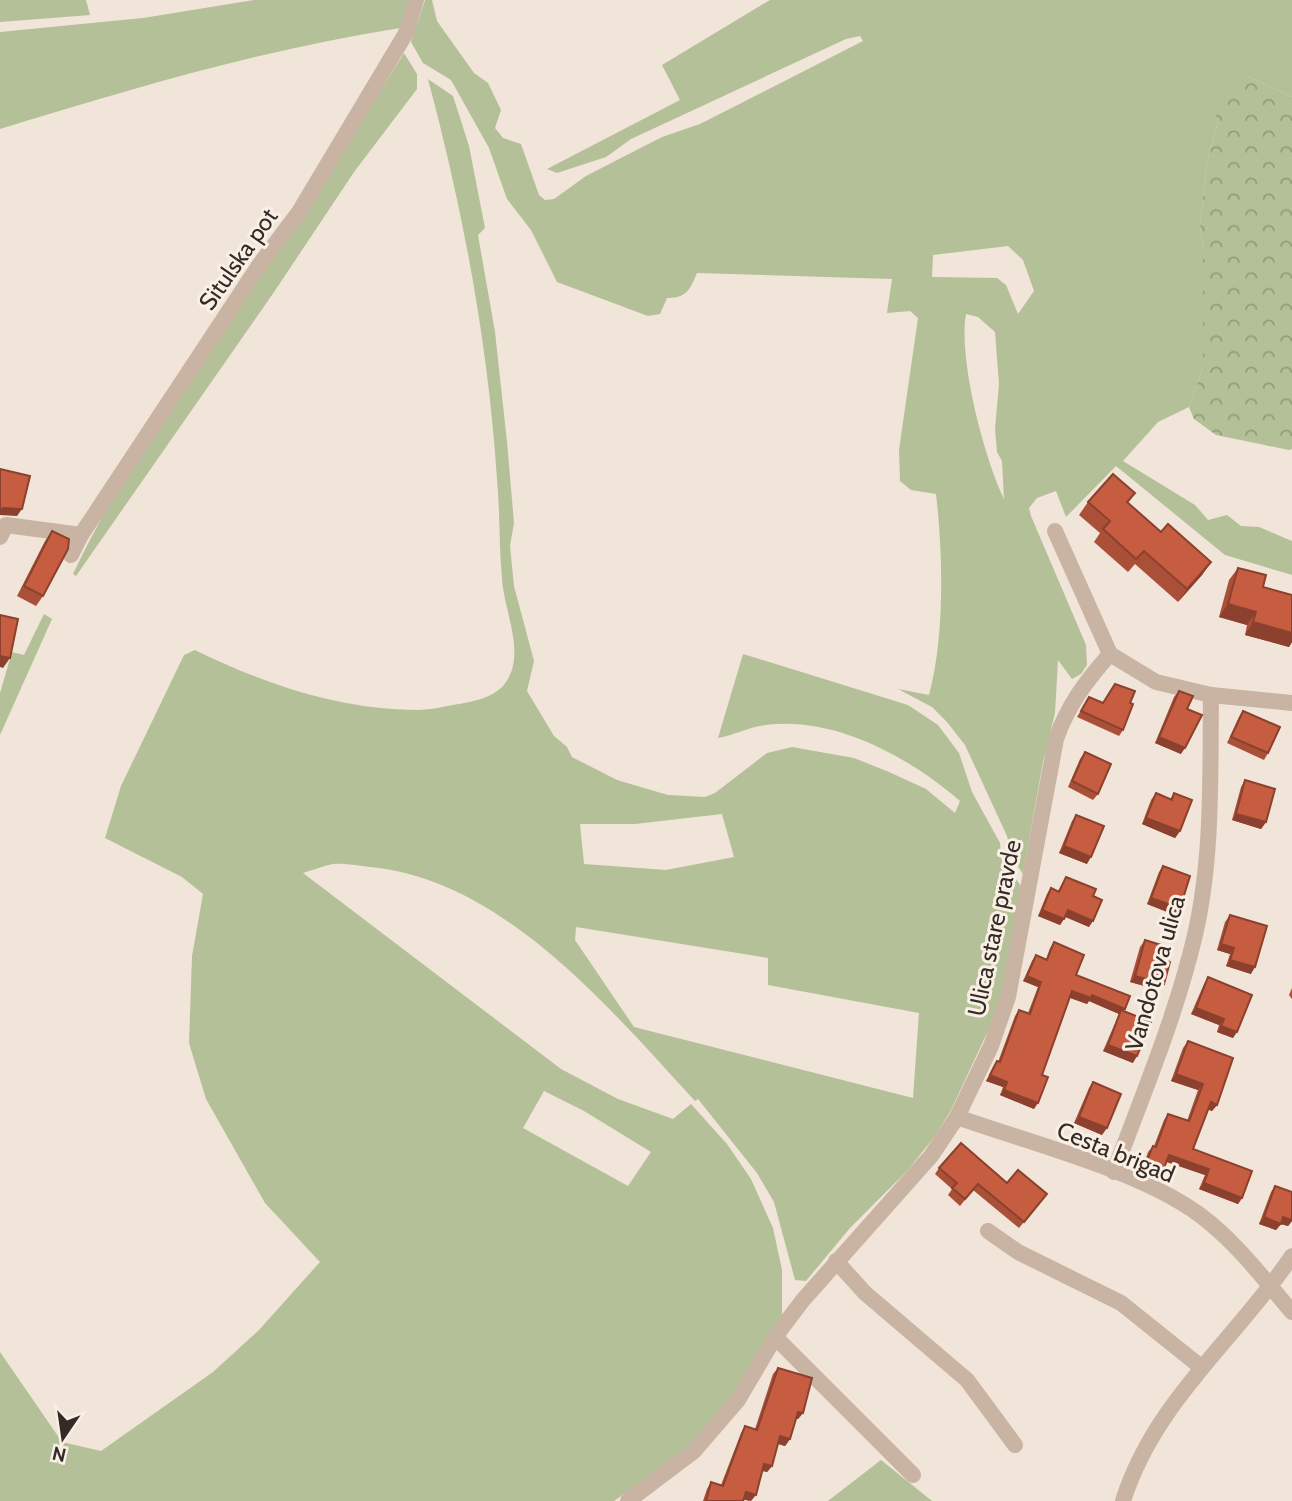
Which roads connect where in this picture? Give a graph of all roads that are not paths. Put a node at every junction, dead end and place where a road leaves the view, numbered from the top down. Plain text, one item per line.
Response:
1 (416, 0) edge
2 (1055, 531) dead end
3 (81, 535) junction
4 (0, 537) edge
5 (71, 555) edge
6 (1110, 654) junction
7 (1211, 695) junction
8 (1292, 703) edge
9 (957, 1117) junction
10 (1114, 1172) junction
11 (988, 1231) dead end
12 (1292, 1256) edge
13 (836, 1261) junction
14 (1271, 1287) junction
15 (1292, 1312) edge
16 (775, 1337) junction
17 (1201, 1367) junction
18 (1015, 1445) dead end
19 (913, 1475) dead end
20 (628, 1501) edge
21 (1122, 1501) edge

1 - 3 street, Situlska pot
2 - 6 street
3 - 4 street
3 - 5 street, Situlska pot
6 - 7 street
6 - 9 street, Ulica stare pravde
7 - 8 street
7 - 10 street, Vandotova ulica
9 - 10 street, Cesta brigad
9 - 13 street, Ulica stare pravde
10 - 14 street, Cesta brigad
11 - 17 street
12 - 14 street
13 - 16 street, Ulica stare pravde
13 - 18 street
14 - 15 street, Cesta brigad
14 - 17 street
16 - 19 street
16 - 20 street, Ulica stare pravde
17 - 21 street

